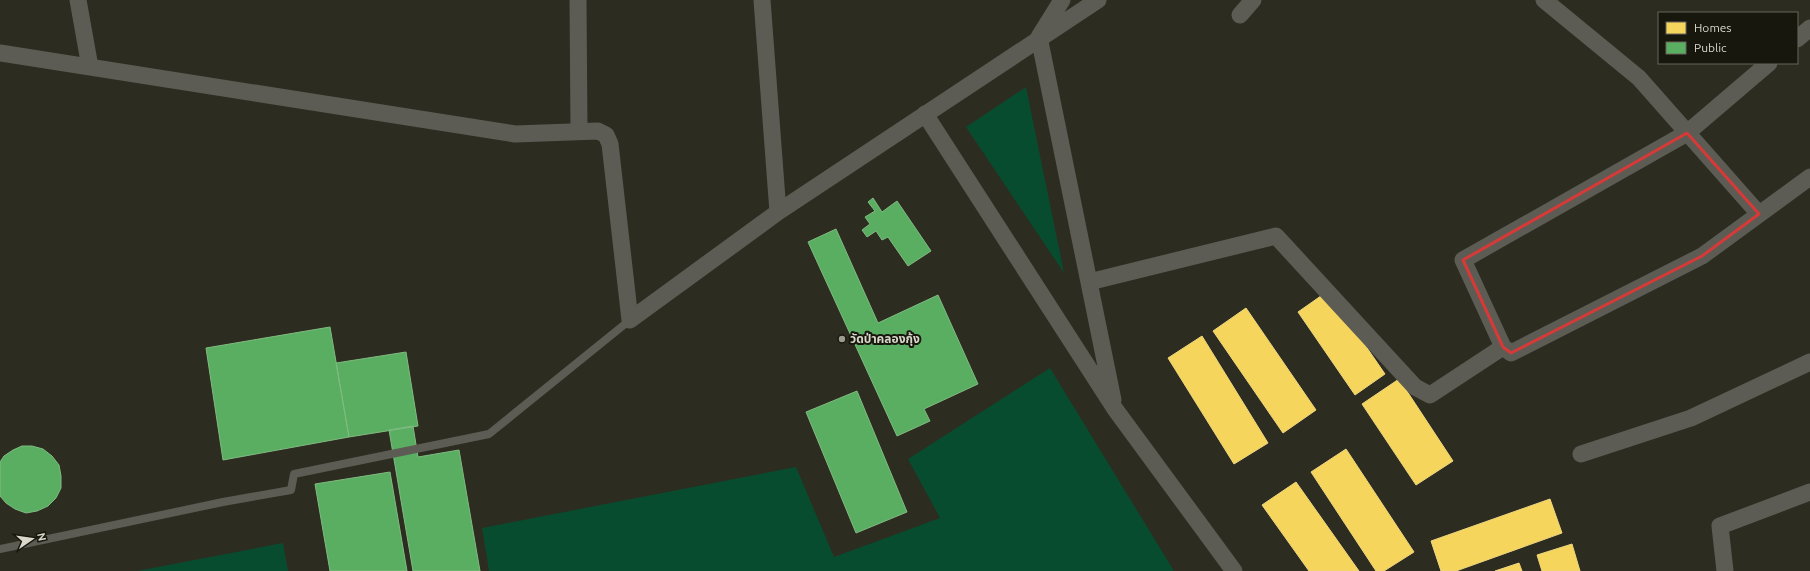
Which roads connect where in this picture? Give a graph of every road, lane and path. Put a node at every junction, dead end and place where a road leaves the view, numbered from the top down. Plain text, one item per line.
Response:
1 (78, 0) edge
2 (578, 0) edge
3 (762, 0) edge
4 (1062, 0) edge
5 (1098, 0) edge
6 (1253, 0) edge
7 (1544, 0) edge
8 (1240, 15) dead end
9 (1810, 28) edge
10 (1039, 37) junction
11 (1798, 38) edge
12 (0, 53) edge
13 (1768, 64) edge
14 (90, 67) junction
15 (925, 114) junction
16 (579, 130) junction
17 (1687, 133) junction
18 (1810, 177) edge
19 (778, 212) junction
20 (1759, 214) junction
21 (1089, 282) junction
22 (630, 320) junction
23 (1503, 347) junction
24 (1810, 362) edge
25 (1115, 410) junction
26 (1581, 454) dead end
27 (1810, 492) edge
28 (0, 549) edge
29 (1234, 571) edge
30 (1725, 571) edge

1 - 14 street
2 - 16 street
3 - 19 street
4 - 10 street
5 - 10 street
6 - 8 street
7 - 17 street
9 - 11 street
10 - 15 street
10 - 21 street
12 - 14 street
13 - 17 street
14 - 16 street
15 - 19 street
15 - 25 street
16 - 22 street
17 - 20 street
17 - 23 street
18 - 20 street
19 - 22 street
20 - 23 street
21 - 23 street
21 - 25 street
22 - 28 lane
24 - 26 street
25 - 29 street
27 - 30 street

